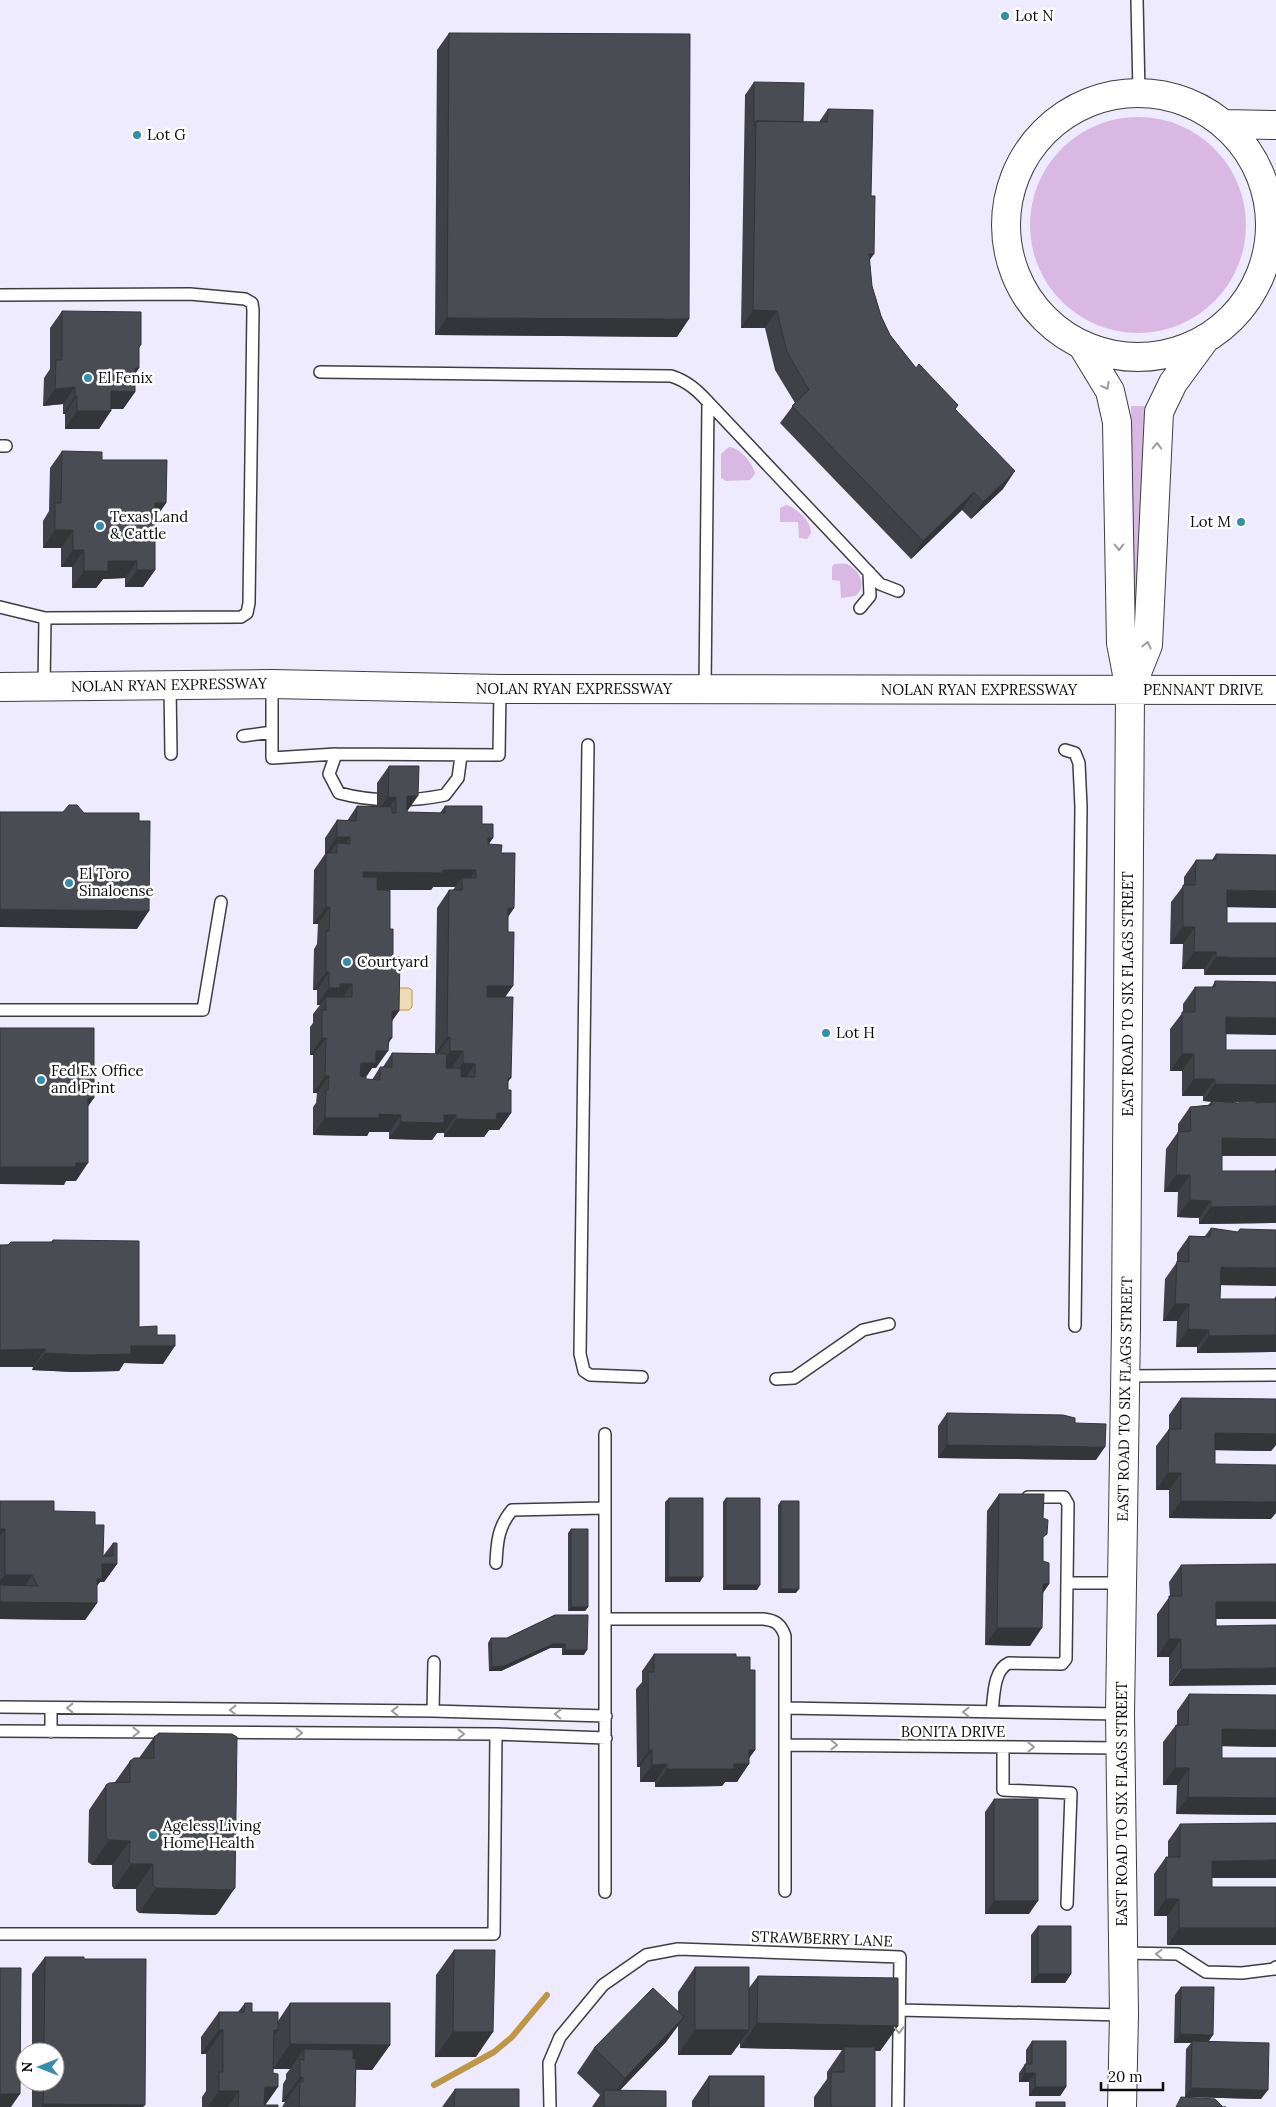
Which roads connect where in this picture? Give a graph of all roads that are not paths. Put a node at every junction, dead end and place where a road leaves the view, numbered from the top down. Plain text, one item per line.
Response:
1 (1137, 0) edge
2 (1139, 93) junction
3 (1224, 124) junction
4 (1276, 125) edge
5 (1270, 186) edge
6 (0, 295) edge
7 (1206, 338) junction
8 (1082, 344) junction
9 (320, 372) dead end
10 (708, 402) junction
11 (869, 572) junction
12 (898, 591) dead end
13 (0, 607) edge
14 (860, 608) dead end
15 (45, 618) junction
16 (16, 684) edge
17 (272, 684) junction
18 (170, 686) junction
19 (500, 689) junction
20 (705, 690) junction
21 (1130, 690) junction
22 (1276, 690) edge
23 (272, 732) junction
24 (243, 736) dead end
25 (588, 745) dead end
26 (1065, 750) dead end
27 (170, 754) dead end
28 (336, 754) junction
29 (461, 756) junction
30 (221, 902) dead end
31 (0, 1010) edge
32 (890, 1324) dead end
33 (1075, 1326) dead end
34 (1276, 1374) edge
35 (1125, 1376) junction
36 (642, 1377) dead end
37 (776, 1379) dead end
38 (605, 1434) dead end
39 (1017, 1497) edge
40 (605, 1508) junction
41 (496, 1563) dead end
42 (1067, 1582) junction
43 (1122, 1583) junction
44 (605, 1619) junction
45 (434, 1662) dead end
46 (0, 1707) edge
47 (51, 1708) junction
48 (785, 1708) junction
49 (433, 1711) junction
50 (992, 1712) junction
51 (1120, 1714) junction
52 (606, 1716) junction
53 (0, 1731) edge
54 (51, 1732) junction
55 (496, 1734) junction
56 (606, 1738) junction
57 (785, 1745) junction
58 (1003, 1747) junction
59 (1120, 1748) junction
60 (785, 1891) dead end
61 (605, 1892) dead end
62 (1067, 1904) dead end
63 (0, 1934) edge
64 (1123, 1952) junction
65 (1276, 1967) edge
66 (898, 2010) junction
67 (1124, 2015) junction
68 (550, 2107) edge
69 (898, 2107) edge
70 (1122, 2107) edge

1 - 2 lane
2 - 3 street
2 - 8 street
3 - 4 street
3 - 5 street
5 - 7 street
6 - 15 lane
7 - 8 street
21 -> 7 street, EAST ROAD TO SIX FLAGS STREET
8 -> 21 street, EAST ROAD TO SIX FLAGS STREET
9 - 10 lane
10 - 11 lane
10 - 20 lane
11 - 12 lane
11 - 14 lane
13 - 15 lane
15 - 16 lane
16 - 18 street, NOLAN RYAN EXPRESSWAY
17 - 18 street, NOLAN RYAN EXPRESSWAY
17 - 19 street, NOLAN RYAN EXPRESSWAY
17 - 23 lane
18 - 27 lane
19 - 20 street, NOLAN RYAN EXPRESSWAY
19 - 29 lane
20 - 21 street, NOLAN RYAN EXPRESSWAY
21 - 22 street, PENNANT DRIVE
21 - 35 street, EAST ROAD TO SIX FLAGS STREET
23 - 24 lane
23 - 28 lane
25 - 36 lane
26 - 33 lane
28 - 29 lane
28 - 29 lane
30 - 31 lane
32 - 37 lane
34 - 35 lane
35 - 43 street, EAST ROAD TO SIX FLAGS STREET
38 - 40 lane
39 - 42 lane
40 - 41 lane
40 - 44 lane
42 - 43 lane
42 - 50 lane
43 - 51 street, EAST ROAD TO SIX FLAGS STREET
44 - 48 lane
44 - 52 lane
45 - 49 lane
46 - 47 lane
49 -> 47 lane
47 - 54 lane
50 -> 48 lane, BONITA DRIVE
48 - 57 lane
52 -> 49 lane
50 - 51 lane, BONITA DRIVE
51 - 59 street, EAST ROAD TO SIX FLAGS STREET
52 - 56 lane
53 - 54 lane
54 -> 55 lane
55 - 56 lane
55 - 63 lane
56 - 61 lane
57 -> 58 lane, BONITA DRIVE
57 - 60 lane
58 -> 59 lane, BONITA DRIVE
58 - 62 lane
59 - 64 street, EAST ROAD TO SIX FLAGS STREET
65 -> 64 lane
64 - 67 street, EAST ROAD TO SIX FLAGS STREET
66 - 67 lane
66 - 68 lane, STRAWBERRY LANE
66 -> 69 lane, STRAWBERRY LANE
67 - 70 street, EAST ROAD TO SIX FLAGS STREET

